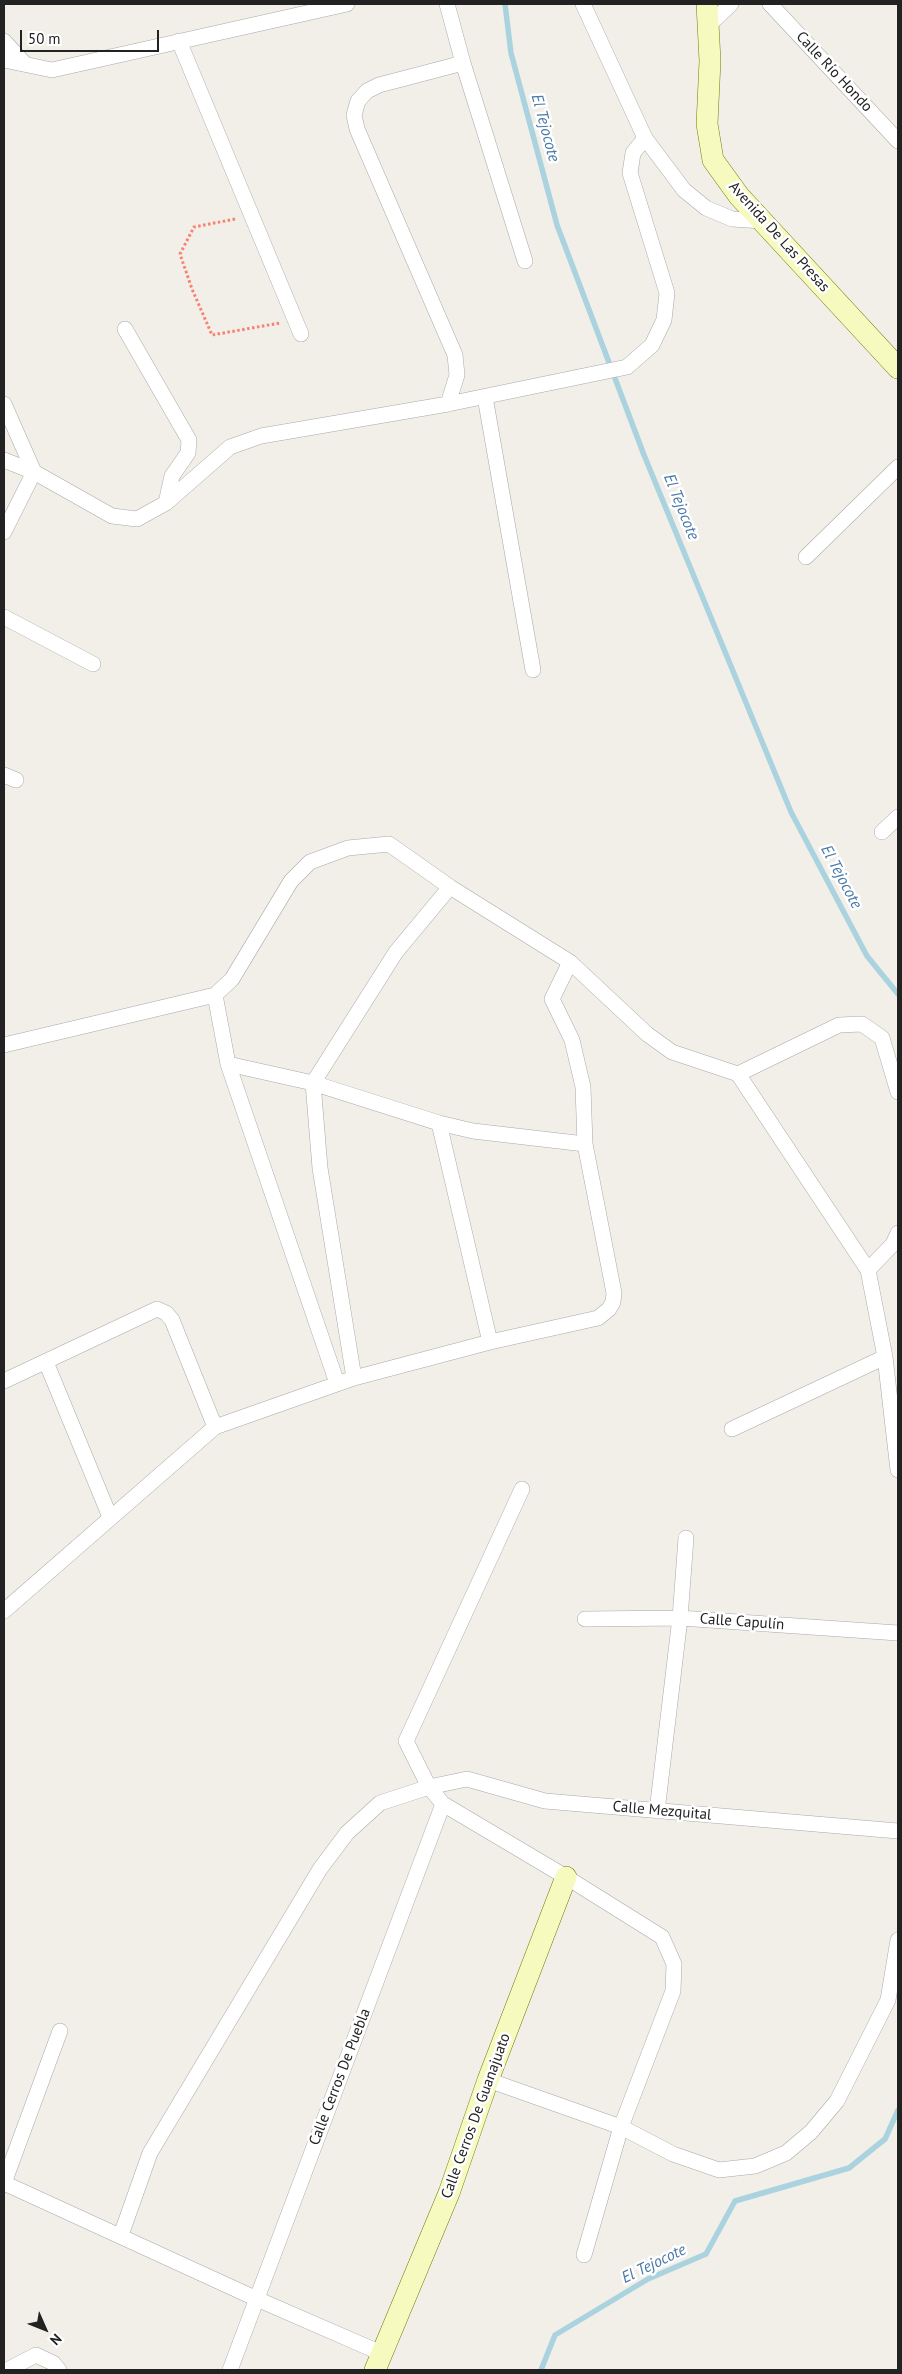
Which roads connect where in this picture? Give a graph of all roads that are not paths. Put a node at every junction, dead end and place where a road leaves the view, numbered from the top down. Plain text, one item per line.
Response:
1 (348, 4) edge
2 (447, 4) edge
3 (583, 4) edge
4 (731, 4) edge
5 (770, 4) edge
6 (709, 14) edge
7 (4, 41) edge
8 (179, 41) junction
9 (4, 60) edge
10 (463, 63) junction
11 (25, 64) junction
12 (645, 138) junction
13 (898, 141) edge
14 (763, 221) junction
15 (525, 261) dead end
16 (298, 327) road end
17 (125, 329) dead end
18 (898, 368) edge
19 (485, 397) junction
20 (4, 404) edge
21 (448, 404) junction
22 (4, 460) edge
23 (898, 467) edge
24 (34, 472) junction
25 (166, 503) junction
26 (4, 532) edge
27 (806, 557) dead end
28 (4, 617) edge
29 (93, 664) dead end
30 (533, 670) dead end
31 (898, 817) edge
32 (882, 832) dead end
33 (450, 887) junction
34 (570, 962) junction
35 (215, 995) junction
36 (4, 1045) edge
37 (228, 1064) junction
38 (738, 1074) junction
39 (313, 1083) junction
40 (898, 1092) edge
41 (439, 1123) junction
42 (585, 1144) junction
43 (898, 1233) edge
44 (868, 1270) junction
45 (490, 1342) junction
46 (885, 1357) junction
47 (46, 1362) junction
48 (354, 1378) junction
49 (4, 1382) edge
50 (337, 1383) junction
51 (215, 1427) junction
52 (732, 1430) dead end
53 (898, 1470) edge
54 (522, 1489) dead end
55 (110, 1517) junction
56 (686, 1538) dead end
57 (5, 1606) edge
58 (680, 1618) junction
59 (585, 1619) dead end
60 (898, 1633) edge
61 (429, 1787) junction
62 (443, 1804) junction
63 (657, 1811) junction
64 (898, 1831) edge
65 (566, 1876) junction
66 (898, 1940) edge
67 (60, 2030) dead end
68 (488, 2080) junction
69 (621, 2127) junction
70 (4, 2182) edge
71 (121, 2235) junction
72 (584, 2255) dead end
73 (257, 2299) junction
74 (378, 2362) edge
75 (7, 2370) edge
76 (59, 2370) edge
77 (230, 2370) edge

1 - 8 street
2 - 10 street
3 - 12 street
4 - 6 street, Avenida De Las Presas
5 - 13 street, Calle Río Hondo
6 - 14 street, Avenida De Las Presas
7 - 11 street
8 - 11 street
8 - 16 street
9 - 11 street
10 - 15 street
10 - 21 street
12 - 14 street
12 - 19 street
14 - 18 street, Avenida De Las Presas
17 - 25 street
19 - 21 street
19 - 30 street
20 - 24 street
21 - 25 street
22 - 24 street
23 - 27 street
24 - 25 street
24 - 26 street
28 - 29 street
31 - 32 street
33 - 34 street
33 - 35 street
33 - 39 street
34 - 38 street
34 - 42 street
35 - 36 street
35 - 37 street
37 - 39 street
37 - 50 street
38 - 40 street
38 - 44 street
39 - 41 street
39 - 48 street
41 - 42 street
41 - 45 street
42 - 45 street
43 - 44 street
44 - 46 street
45 - 48 street
46 - 52 street
46 - 53 street
47 - 49 street
47 - 51 street
47 - 55 street
48 - 50 street
50 - 51 street
51 - 55 street
54 - 61 street
55 - 57 street
56 - 58 street
58 - 59 street, Calle Capulín
58 - 60 street, Calle Capulín
58 - 63 street
61 - 62 street
61 - 63 street, Calle Mezquital
61 - 71 street, Calle Mezquital
62 - 65 street
62 - 73 street, Calle Cerros De Puebla
63 - 64 street, Calle Mezquital
65 - 68 street, Calle Cerros De Guanajuato
65 - 69 street
66 - 69 street
67 - 70 street
68 - 69 street
68 - 74 street, Calle Cerros De Guanajuato
69 - 72 street
70 - 71 street, Calle Cerros De Guanajuato
71 - 73 street, Calle Cerros De Guanajuato
73 - 74 street, Calle Cerros De Guanajuato
73 - 77 street, Calle Cerros De Puebla
75 - 76 street

